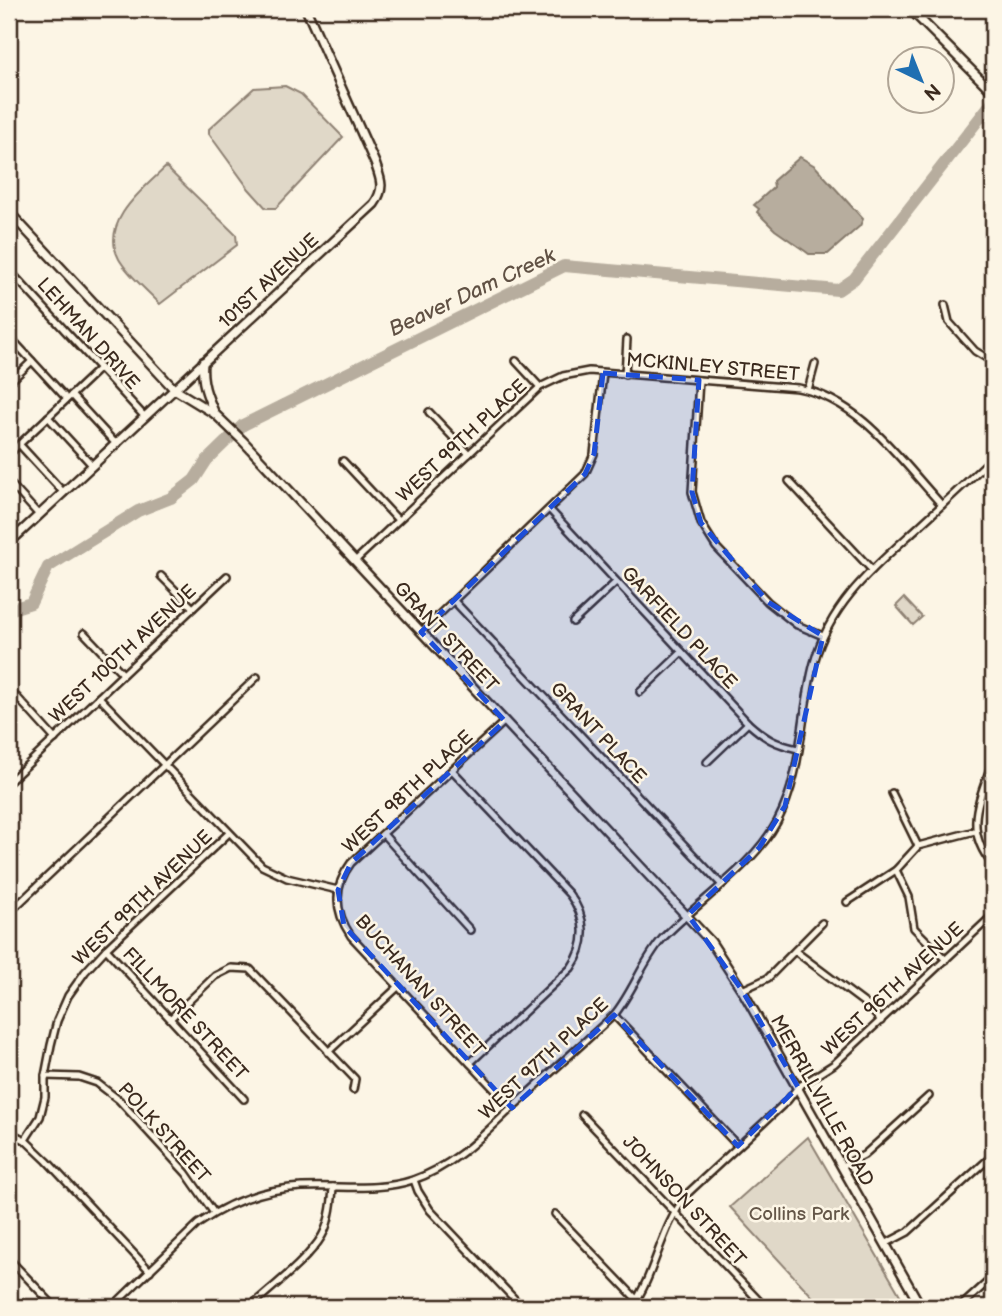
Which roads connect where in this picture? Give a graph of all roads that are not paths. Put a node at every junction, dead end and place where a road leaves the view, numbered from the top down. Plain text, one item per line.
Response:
1 (306, 9) edge
2 (910, 9) edge
3 (993, 92) edge
4 (9, 212) edge
5 (9, 269) edge
6 (945, 305) dead end
7 (9, 338) edge
8 (627, 339) dead end
9 (32, 361) junction
10 (516, 361) dead end
11 (203, 362) junction
12 (993, 362) edge
13 (816, 364) dead end
14 (100, 368) junction
15 (603, 373) junction
16 (625, 375) junction
17 (699, 380) junction
18 (9, 383) edge
19 (540, 387) junction
20 (174, 389) junction
21 (808, 390) junction
22 (69, 397) junction
23 (429, 412) dead end
24 (215, 414) junction
25 (48, 417) junction
26 (145, 418) junction
27 (19, 444) junction
28 (116, 444) junction
29 (9, 454) edge
30 (469, 454) junction
31 (993, 457) edge
32 (343, 461) dead end
33 (93, 466) junction
34 (789, 481) dead end
35 (9, 482) edge
36 (64, 493) junction
37 (942, 505) junction
38 (550, 510) junction
39 (39, 515) junction
40 (398, 520) junction
41 (9, 542) edge
42 (355, 561) junction
43 (872, 570) junction
44 (161, 576) dead end
45 (227, 576) dead end
46 (616, 582) junction
47 (454, 601) junction
48 (192, 608) junction
49 (573, 622) dead end
50 (421, 632) junction
51 (84, 633) dead end
52 (823, 636) junction
53 (682, 652) junction
54 (123, 674) junction
55 (257, 677) dead end
56 (640, 692) dead end
57 (99, 696) junction
58 (17, 697) dead end
59 (505, 721) junction
60 (748, 723) junction
61 (55, 738) junction
62 (798, 749) junction
63 (993, 760) edge
64 (707, 762) dead end
65 (164, 766) junction
66 (452, 770) junction
67 (9, 782) edge
68 (892, 793) dead end
69 (975, 831) junction
70 (229, 833) junction
71 (383, 834) junction
72 (918, 846) junction
73 (993, 865) edge
74 (895, 870) junction
75 (721, 884) junction
76 (338, 890) junction
77 (848, 902) dead end
78 (9, 913) edge
79 (688, 915) junction
80 (993, 915) edge
81 (822, 923) dead end
82 (470, 930) dead end
83 (106, 949) junction
84 (795, 951) junction
85 (946, 960) junction
86 (398, 987) junction
87 (742, 990) junction
88 (614, 1016) junction
89 (171, 1018) junction
90 (881, 1021) junction
91 (328, 1052) junction
92 (470, 1063) junction
93 (45, 1076) junction
94 (798, 1087) junction
95 (353, 1090) dead end
96 (929, 1096) dead end
97 (244, 1099) dead end
98 (512, 1108) junction
99 (582, 1115) dead end
100 (9, 1132) edge
101 (25, 1140) junction
102 (738, 1146) junction
103 (993, 1155) edge
104 (842, 1166) junction
105 (414, 1180) junction
106 (333, 1187) junction
107 (674, 1210) junction
108 (214, 1213) junction
109 (555, 1214) dead end
110 (886, 1244) junction
111 (9, 1259) edge
112 (150, 1271) junction
113 (993, 1277) edge
114 (637, 1300) junction
115 (55, 1307) edge
116 (112, 1307) edge
117 (250, 1307) edge
118 (522, 1307) edge
119 (632, 1307) edge
120 (644, 1307) edge
121 (765, 1307) edge
122 (920, 1307) edge
123 (960, 1307) edge

1 - 11 street, 101ST AVENUE
2 - 3 street
4 - 20 street, GRANT STREET
5 - 14 street, LEHMAN DRIVE
6 - 12 street
7 - 9 street
8 - 16 street
9 - 18 street
9 - 22 street
10 - 19 street
11 - 20 street, 101ST AVENUE
11 - 24 street
13 - 21 street
14 - 22 street
14 - 26 street, LEHMAN DRIVE
15 - 16 street, MCKINLEY STREET
15 - 19 street, WEST 99TH PLACE
15 - 38 street
16 - 17 street, MCKINLEY STREET
17 - 21 street, MCKINLEY STREET
17 - 52 street
19 - 30 street, WEST 99TH PLACE
20 - 24 street, GRANT STREET
20 - 26 street, 101ST AVENUE
21 - 37 street, MCKINLEY STREET
22 - 25 street
22 - 28 street
23 - 30 street
24 - 42 street, GRANT STREET
25 - 27 street
25 - 33 street
26 - 28 street, 101ST AVENUE
27 - 29 street
27 - 36 street
28 - 33 street, 101ST AVENUE
30 - 40 street, WEST 99TH PLACE
31 - 37 street, WEST 97TH PLACE
32 - 40 street
33 - 36 street, 101ST AVENUE
34 - 43 street
35 - 39 street
36 - 39 street, 101ST AVENUE
37 - 43 street, WEST 97TH PLACE
38 - 46 street, GARFIELD PLACE
38 - 47 street
39 - 41 street, 101ST AVENUE
40 - 42 street, WEST 99TH PLACE
42 - 50 street, GRANT STREET
43 - 52 street, WEST 97TH PLACE
44 - 48 street
45 - 48 street, WEST 100TH AVENUE
46 - 49 street
46 - 53 street, GARFIELD PLACE
47 - 50 street
47 - 75 street, GRANT PLACE
48 - 54 street, WEST 100TH AVENUE
50 - 59 street, GRANT STREET
51 - 54 street
52 - 62 street, WEST 97TH PLACE
53 - 56 street
53 - 60 street, GARFIELD PLACE
54 - 57 street, WEST 100TH AVENUE
55 - 65 street
57 - 61 street, WEST 100TH AVENUE
57 - 65 street
58 - 61 street
59 - 66 street, WEST 98TH PLACE
59 - 79 street, GRANT STREET
60 - 62 street, GARFIELD PLACE
60 - 64 street
61 - 67 street, WEST 100TH AVENUE
62 - 75 street, WEST 97TH PLACE
63 - 69 street
65 - 70 street
65 - 78 street
66 - 71 street, WEST 98TH PLACE
66 - 92 street
68 - 72 street
69 - 72 street
69 - 73 street
70 - 76 street
70 - 83 street, WEST 99TH AVENUE
71 - 76 street, WEST 98TH PLACE
71 - 82 street
72 - 74 street
74 - 77 street
74 - 85 street
75 - 79 street, WEST 97TH PLACE
76 - 86 street, BUCHANAN STREET
79 - 87 street, MERRILLVILLE ROAD
79 - 88 street, WEST 97TH PLACE
80 - 85 street, WEST 96TH AVENUE
81 - 84 street
83 - 89 street, FILLMORE STREET
83 - 93 street, WEST 99TH AVENUE
84 - 87 street
84 - 90 street
85 - 90 street, WEST 96TH AVENUE
86 - 91 street
86 - 92 street, BUCHANAN STREET
87 - 94 street, MERRILLVILLE ROAD
88 - 98 street, WEST 97TH PLACE
88 - 102 street
89 - 91 street
89 - 97 street, FILLMORE STREET
90 - 94 street, WEST 96TH AVENUE
91 - 95 street
92 - 98 street, BUCHANAN STREET
93 - 101 street, WEST 99TH AVENUE
93 - 108 street, POLK STREET
94 - 102 street, WEST 96TH AVENUE
94 - 104 street, MERRILLVILLE ROAD
96 - 104 street
98 - 105 street, WEST 97TH PLACE
99 - 107 street, JOHNSON STREET
100 - 101 street
101 - 112 street
102 - 107 street, WEST 96TH AVENUE
103 - 110 street
104 - 110 street, MERRILLVILLE ROAD
105 - 106 street, WEST 97TH PLACE
105 - 118 street
106 - 108 street, WEST 97TH PLACE
106 - 117 street
107 - 114 street, WEST 96TH AVENUE
107 - 121 street, JOHNSON STREET
108 - 112 street, WEST 97TH PLACE
109 - 114 street
110 - 122 street, MERRILLVILLE ROAD
111 - 115 street
112 - 116 street, WEST 97TH PLACE
113 - 123 street
114 - 119 street, WEST 96TH AVENUE
114 - 120 street

